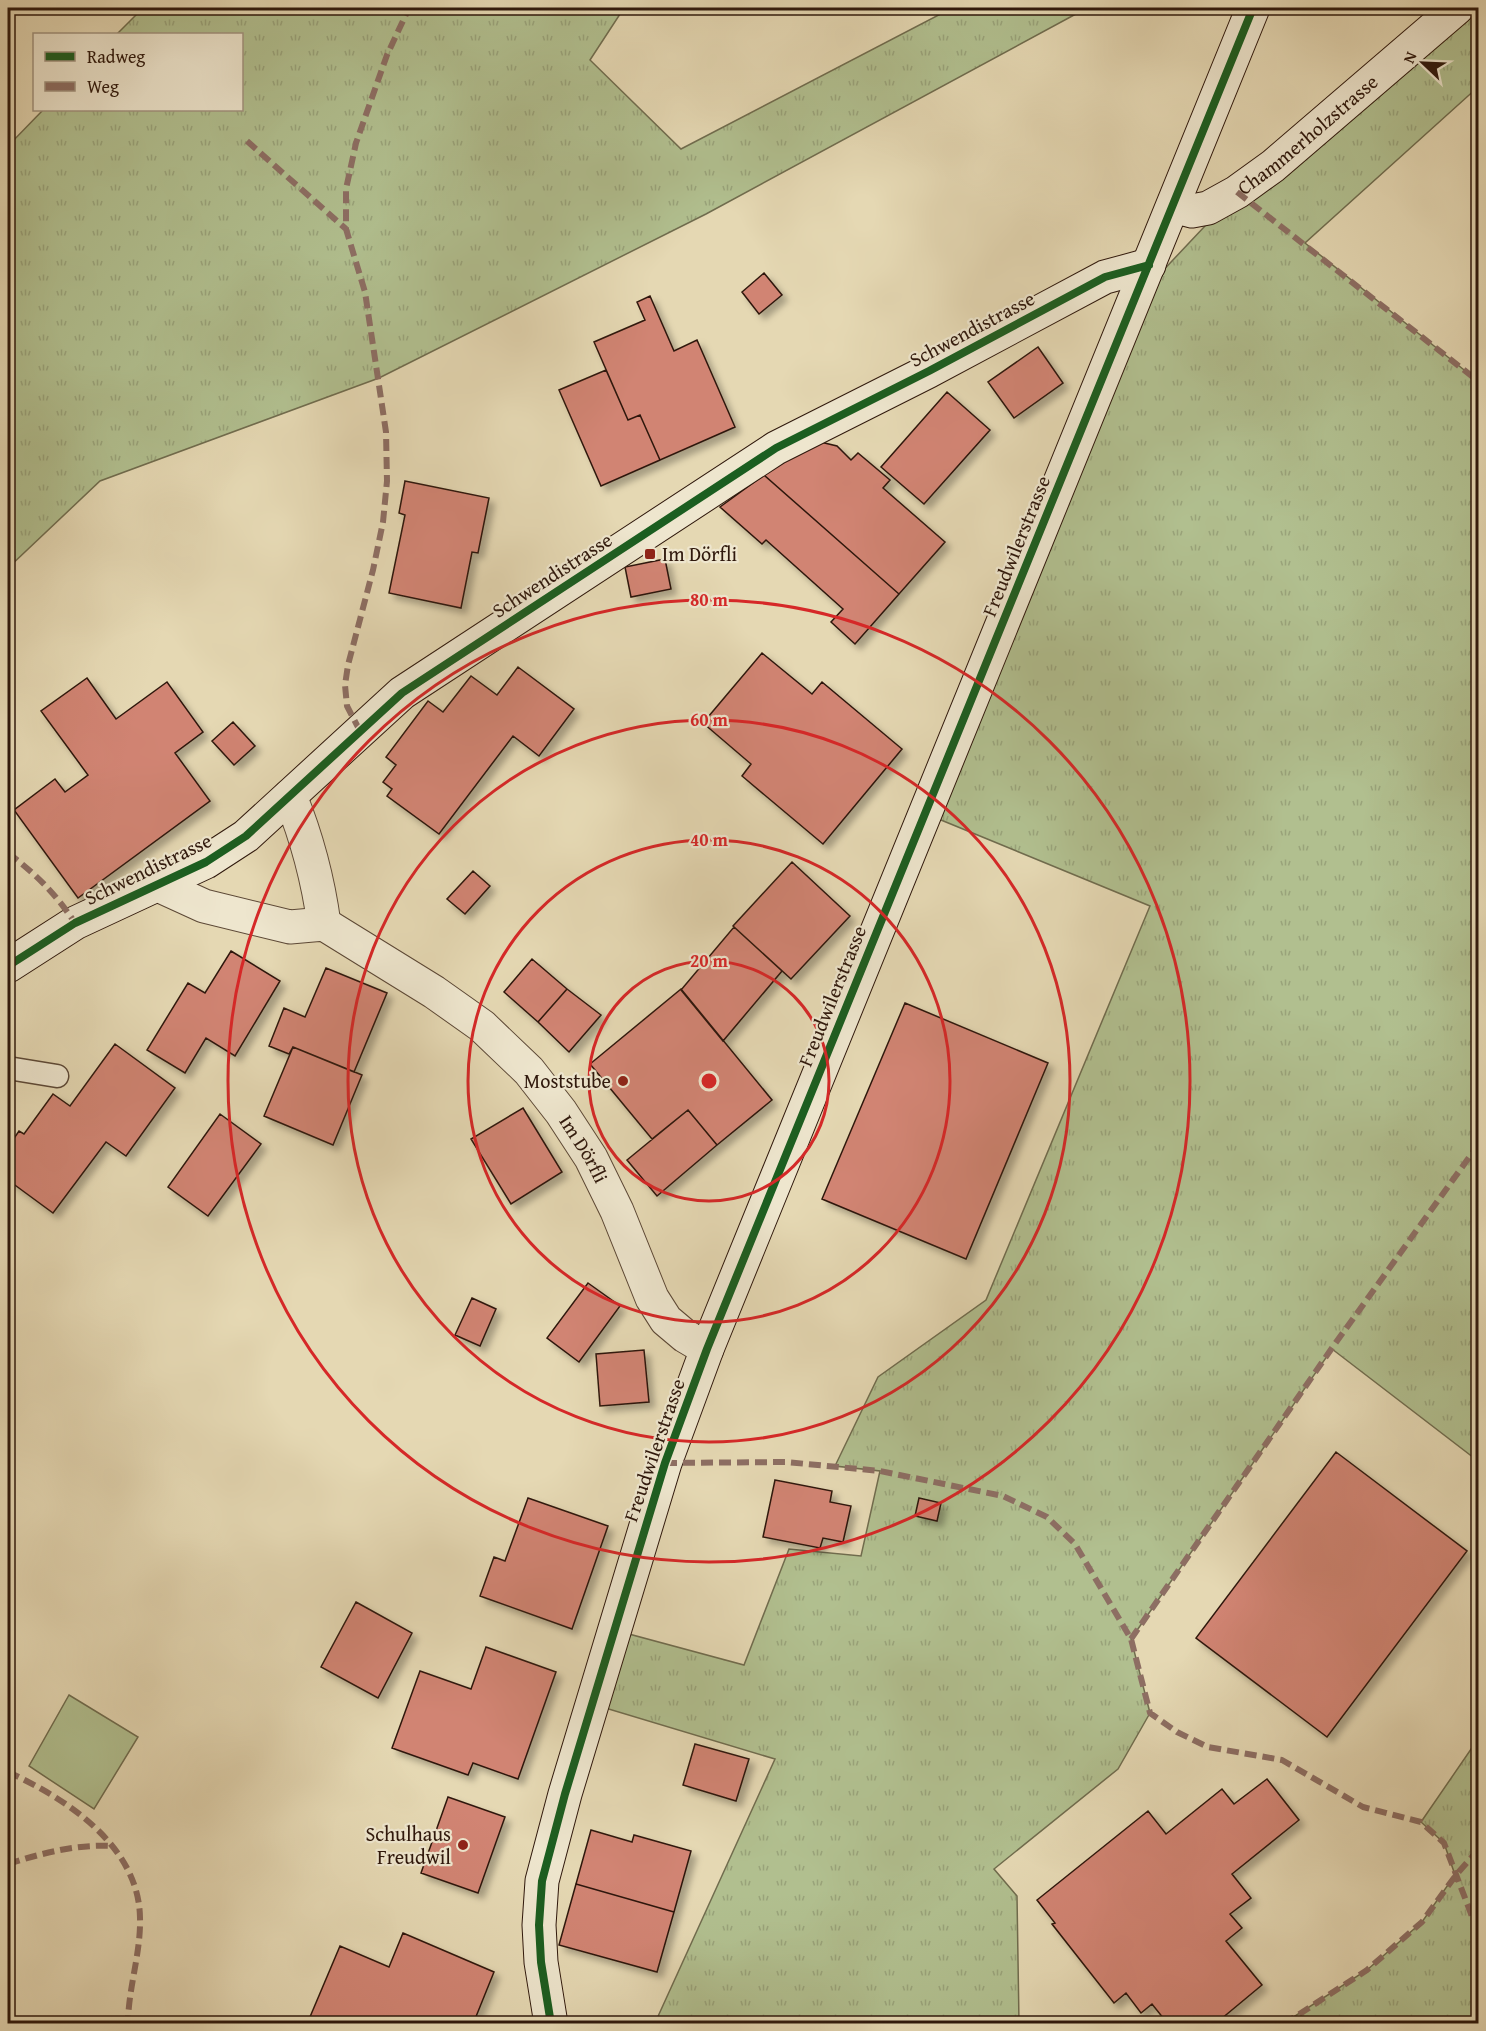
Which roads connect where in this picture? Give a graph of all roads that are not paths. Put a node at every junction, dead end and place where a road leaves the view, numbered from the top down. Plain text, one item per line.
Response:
1 (1253, 8) edge
2 (1457, 8) edge
3 (1173, 206) junction
4 (1149, 265) junction
5 (290, 796) junction
6 (158, 885) junction
7 (324, 924) junction
8 (8, 966) edge
9 (8, 1068) edge
10 (57, 1076) dead end
11 (706, 1349) junction
12 (551, 2024) edge

1 - 3 street, Freudwilerstrasse
2 - 3 street, Chammerholzstrasse
3 - 4 street, Freudwilerstrasse
4 - 5 street, Schwendistrasse
4 - 11 street, Freudwilerstrasse
5 - 6 street, Schwendistrasse
5 - 7 street
6 - 7 street
6 - 8 street, Schwendistrasse
7 - 11 street, Im Dörfli
9 - 10 lane
11 - 12 street, Freudwilerstrasse

